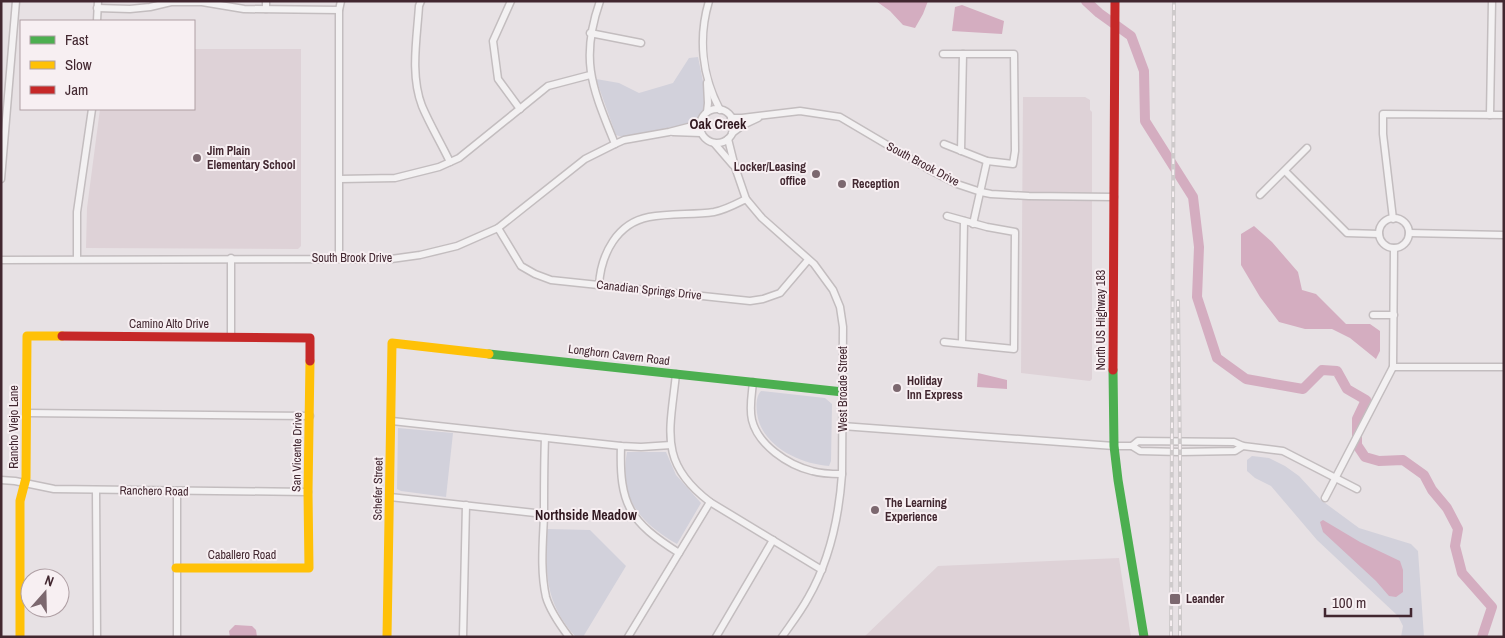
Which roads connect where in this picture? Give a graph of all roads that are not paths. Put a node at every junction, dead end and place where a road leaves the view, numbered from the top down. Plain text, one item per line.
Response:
1 (16, 1) edge
2 (266, 1) edge
3 (341, 1) edge
4 (421, 1) edge
5 (511, 1) edge
6 (600, 1) edge
7 (709, 1) edge
8 (1115, 1) edge
9 (1492, 1) edge
10 (98, 5) edge
11 (266, 9) junction
12 (339, 10) junction
13 (97, 20) edge
14 (590, 33) junction
15 (641, 43) dead end
16 (943, 54) dead end
17 (963, 54) junction
18 (706, 72) junction
19 (590, 75) junction
20 (520, 109) junction
21 (92, 110) edge
22 (720, 110) junction
23 (707, 112) junction
24 (768, 114) junction
25 (1490, 115) junction
26 (1504, 115) edge
27 (731, 118) junction
28 (700, 124) junction
29 (669, 132) junction
30 (701, 134) junction
31 (730, 136) junction
32 (714, 143) junction
33 (616, 144) junction
34 (944, 144) dead end
35 (1307, 148) dead end
36 (961, 151) junction
37 (987, 161) junction
38 (450, 162) junction
39 (735, 167) junction
40 (1285, 170) junction
41 (1, 179) edge
42 (340, 179) junction
43 (981, 192) junction
44 (1260, 195) dead end
45 (1114, 197) junction
46 (746, 198) junction
47 (946, 216) dead end
48 (1393, 219) junction
49 (964, 221) junction
50 (973, 224) junction
51 (498, 228) junction
52 (1409, 233) junction
53 (1380, 234) junction
54 (1504, 235) edge
55 (1394, 248) junction
56 (231, 258) junction
57 (339, 258) junction
58 (77, 259) junction
59 (1, 260) edge
60 (808, 260) junction
61 (599, 285) junction
62 (1373, 315) dead end
63 (1394, 315) junction
64 (27, 336) joint
65 (231, 336) junction
66 (310, 338) joint
67 (944, 342) dead end
68 (392, 343) joint
69 (962, 343) junction
70 (1393, 367) junction
71 (1504, 367) edge
72 (676, 374) junction
73 (753, 382) junction
74 (843, 392) junction
75 (27, 412) junction
76 (310, 416) junction
77 (392, 420) junction
78 (842, 426) junction
79 (544, 438) junction
80 (621, 446) junction
81 (671, 446) junction
82 (1114, 446) junction
83 (1132, 446) junction
84 (1243, 446) junction
85 (842, 474) junction
86 (1335, 477) junction
87 (1, 480) edge
88 (25, 484) junction
89 (1357, 489) dead end
90 (96, 490) junction
91 (177, 492) junction
92 (308, 492) junction
93 (390, 497) junction
94 (1325, 498) dead end
95 (710, 502) junction
96 (466, 505) junction
97 (544, 514) junction
98 (773, 540) junction
99 (679, 553) junction
100 (176, 568) junction
101 (309, 568) joint
102 (822, 570) junction
103 (20, 637) edge
104 (96, 637) edge
105 (177, 637) edge
106 (387, 637) edge
107 (463, 637) edge
108 (570, 637) edge
109 (628, 637) edge
110 (716, 637) edge
111 (782, 637) edge
112 (1144, 637) edge

1 - 41 street
2 - 11 street
3 - 12 street
4 - 38 street
5 - 20 street
6 - 14 street
7 - 18 street
8 - 45 street, North US Highway 183
9 - 25 street
10 - 11 street
10 - 13 street
11 - 12 street
12 - 42 street
14 - 15 street
14 - 19 street
16 - 17 street
17 - 36 street
17 - 37 street
18 - 22 street
18 - 23 street
19 - 20 street
19 - 33 street
20 - 38 street
21 - 58 street
22 - 23 street
22 - 27 street
23 - 28 street
24 - 27 street, South Brook Drive
24 - 31 street, South Brook Drive
24 - 43 street, South Brook Drive
25 - 26 street
25 - 48 street
27 - 31 street
28 - 29 street, South Brook Drive
28 - 30 street
29 - 30 street, South Brook Drive
29 - 33 street, South Brook Drive
30 - 32 street
31 - 32 street
31 - 39 street, West Broade Street
32 - 39 street, West Broade Street
33 - 51 street, South Brook Drive
34 - 36 street
35 - 40 street
36 - 37 street
37 - 43 street
38 - 42 street
39 - 46 street, West Broade Street
40 - 44 street
40 - 53 street
42 - 57 street
43 - 45 street, South Brook Drive
43 - 50 street
45 - 82 street, North US Highway 183
46 - 60 street, West Broade Street
46 - 61 street
47 - 49 street
48 - 52 street
48 - 53 street
49 - 50 street
49 - 69 street
50 - 69 street
51 - 57 street, South Brook Drive
51 - 61 street, Canadian Springs Drive
52 - 54 street
52 - 55 street
53 - 55 street
55 - 63 street
56 - 57 street, South Brook Drive
56 - 58 street, South Brook Drive
56 - 65 street
58 - 59 street, South Brook Drive
60 - 61 street, Canadian Springs Drive
60 - 74 street, West Broade Street
62 - 63 street
63 - 70 street
64 - 65 street, Camino Alto Drive
64 - 75 street, Rancho Viejo Lane
65 - 66 street, Camino Alto Drive
66 - 76 street, San Vicente Drive
67 - 69 street
68 - 72 street, Longhorn Cavern Road
68 - 77 street, Schefer Street
70 - 71 street
70 - 86 street
72 - 73 street, Longhorn Cavern Road
72 - 81 street
73 - 74 street, Longhorn Cavern Road
73 - 85 street
74 - 78 street, West Broade Street
75 - 76 street
75 - 88 street, Rancho Viejo Lane
76 - 92 street, San Vicente Drive
77 - 79 street
77 - 93 street, Schefer Street
78 - 82 street
78 - 85 street, West Broade Street
79 - 80 street
79 - 97 street
80 - 81 street
80 - 99 street
81 - 95 street
82 - 83 street
82 - 112 street, North US Highway 183
83 - 84 street
83 - 84 street
84 - 86 street
85 - 102 street, West Broade Street
86 - 89 street
86 - 94 street
87 - 88 street, Ranchero Road
88 - 90 street, Ranchero Road
88 - 103 street, Rancho Viejo Lane
90 - 91 street, Ranchero Road
90 - 104 street
91 - 92 street, Ranchero Road
91 - 100 street
92 - 101 street, San Vicente Drive
93 - 96 street
93 - 106 street, Schefer Street
95 - 98 street
95 - 99 street
96 - 97 street
96 - 107 street
97 - 108 street
98 - 102 street
98 - 110 street
99 - 109 street
100 - 101 street, Caballero Road
100 - 105 street
102 - 111 street, West Broade Street

